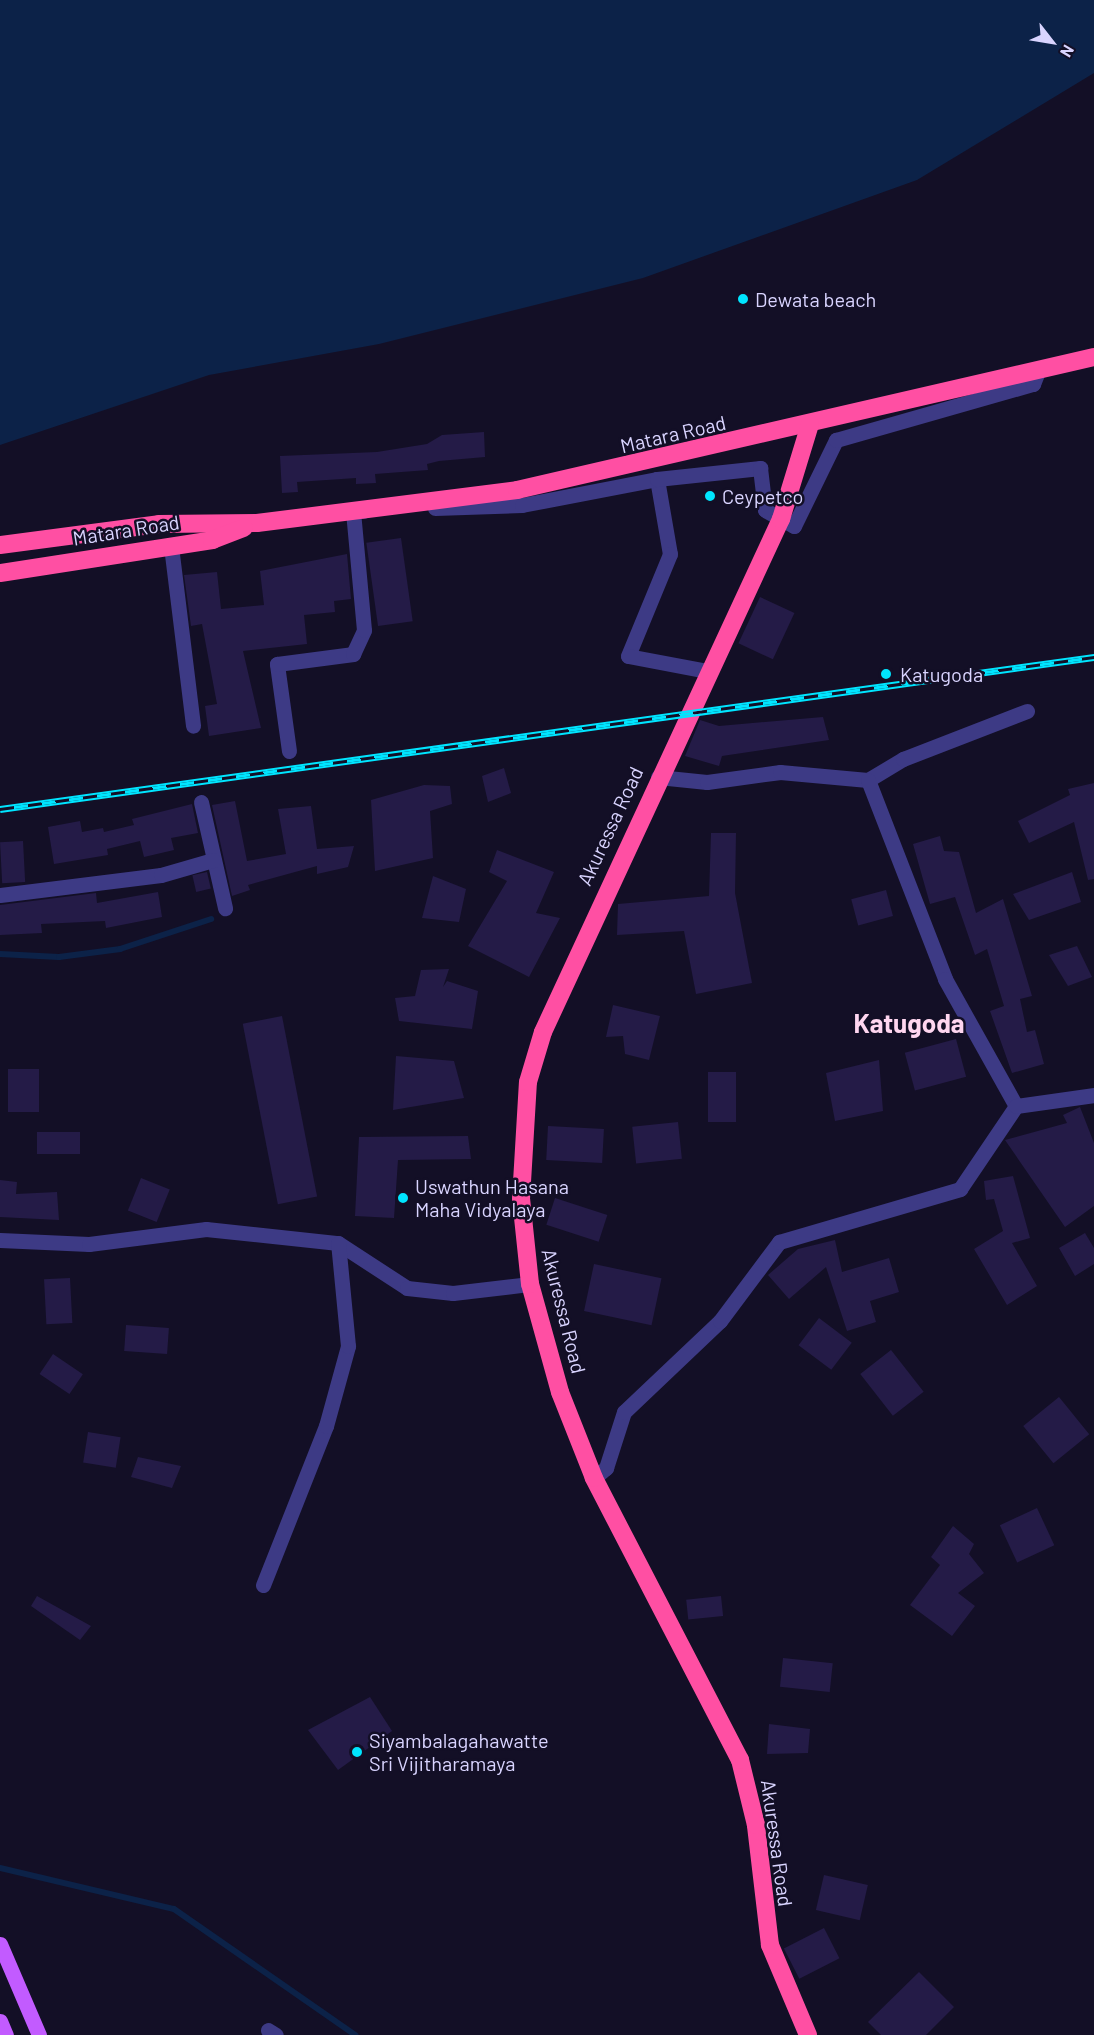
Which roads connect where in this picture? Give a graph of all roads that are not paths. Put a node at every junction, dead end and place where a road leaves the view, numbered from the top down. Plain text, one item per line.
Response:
1 (1094, 357) edge
2 (1037, 374) junction
3 (810, 424) junction
4 (657, 479) junction
5 (353, 511) junction
6 (781, 519) junction
7 (257, 523) junction
8 (0, 545) edge
9 (171, 546) junction
10 (0, 573) edge
11 (707, 671) junction
12 (1027, 711) dead end
13 (193, 726) dead end
14 (289, 751) dead end
15 (658, 777) junction
16 (867, 780) junction
17 (201, 802) dead end
18 (213, 860) junction
19 (0, 895) edge
20 (225, 908) dead end
21 (1094, 1095) edge
22 (1016, 1106) junction
23 (0, 1240) edge
24 (338, 1243) junction
25 (530, 1284) junction
26 (594, 1478) junction
27 (263, 1585) dead end
28 (0, 1944) edge
29 (0, 2021) edge
30 (6, 2035) edge
31 (39, 2035) edge
32 (808, 2035) edge

1 - 2 highway, Matara Road
2 - 3 highway, Matara Road
2 - 6 street
3 - 5 highway, Matara Road
3 - 6 highway, Akuressa Road
4 - 5 street
4 - 6 street
4 - 11 street
5 - 7 highway, Matara Road
5 - 14 street
6 - 11 highway, Akuressa Road
7 - 8 highway, Matara Road
7 - 9 highway, Matara Road
9 - 10 highway, Matara Road
9 - 13 street
11 - 15 highway, Akuressa Road
12 - 16 street
15 - 16 street
15 - 25 highway, Akuressa Road
16 - 22 street
17 - 18 street
18 - 19 street
18 - 20 street
21 - 22 street
22 - 26 street
23 - 24 street
24 - 25 street
24 - 27 street
25 - 26 highway, Akuressa Road
26 - 32 highway, Akuressa Road
28 - 31 main road
29 - 30 main road

